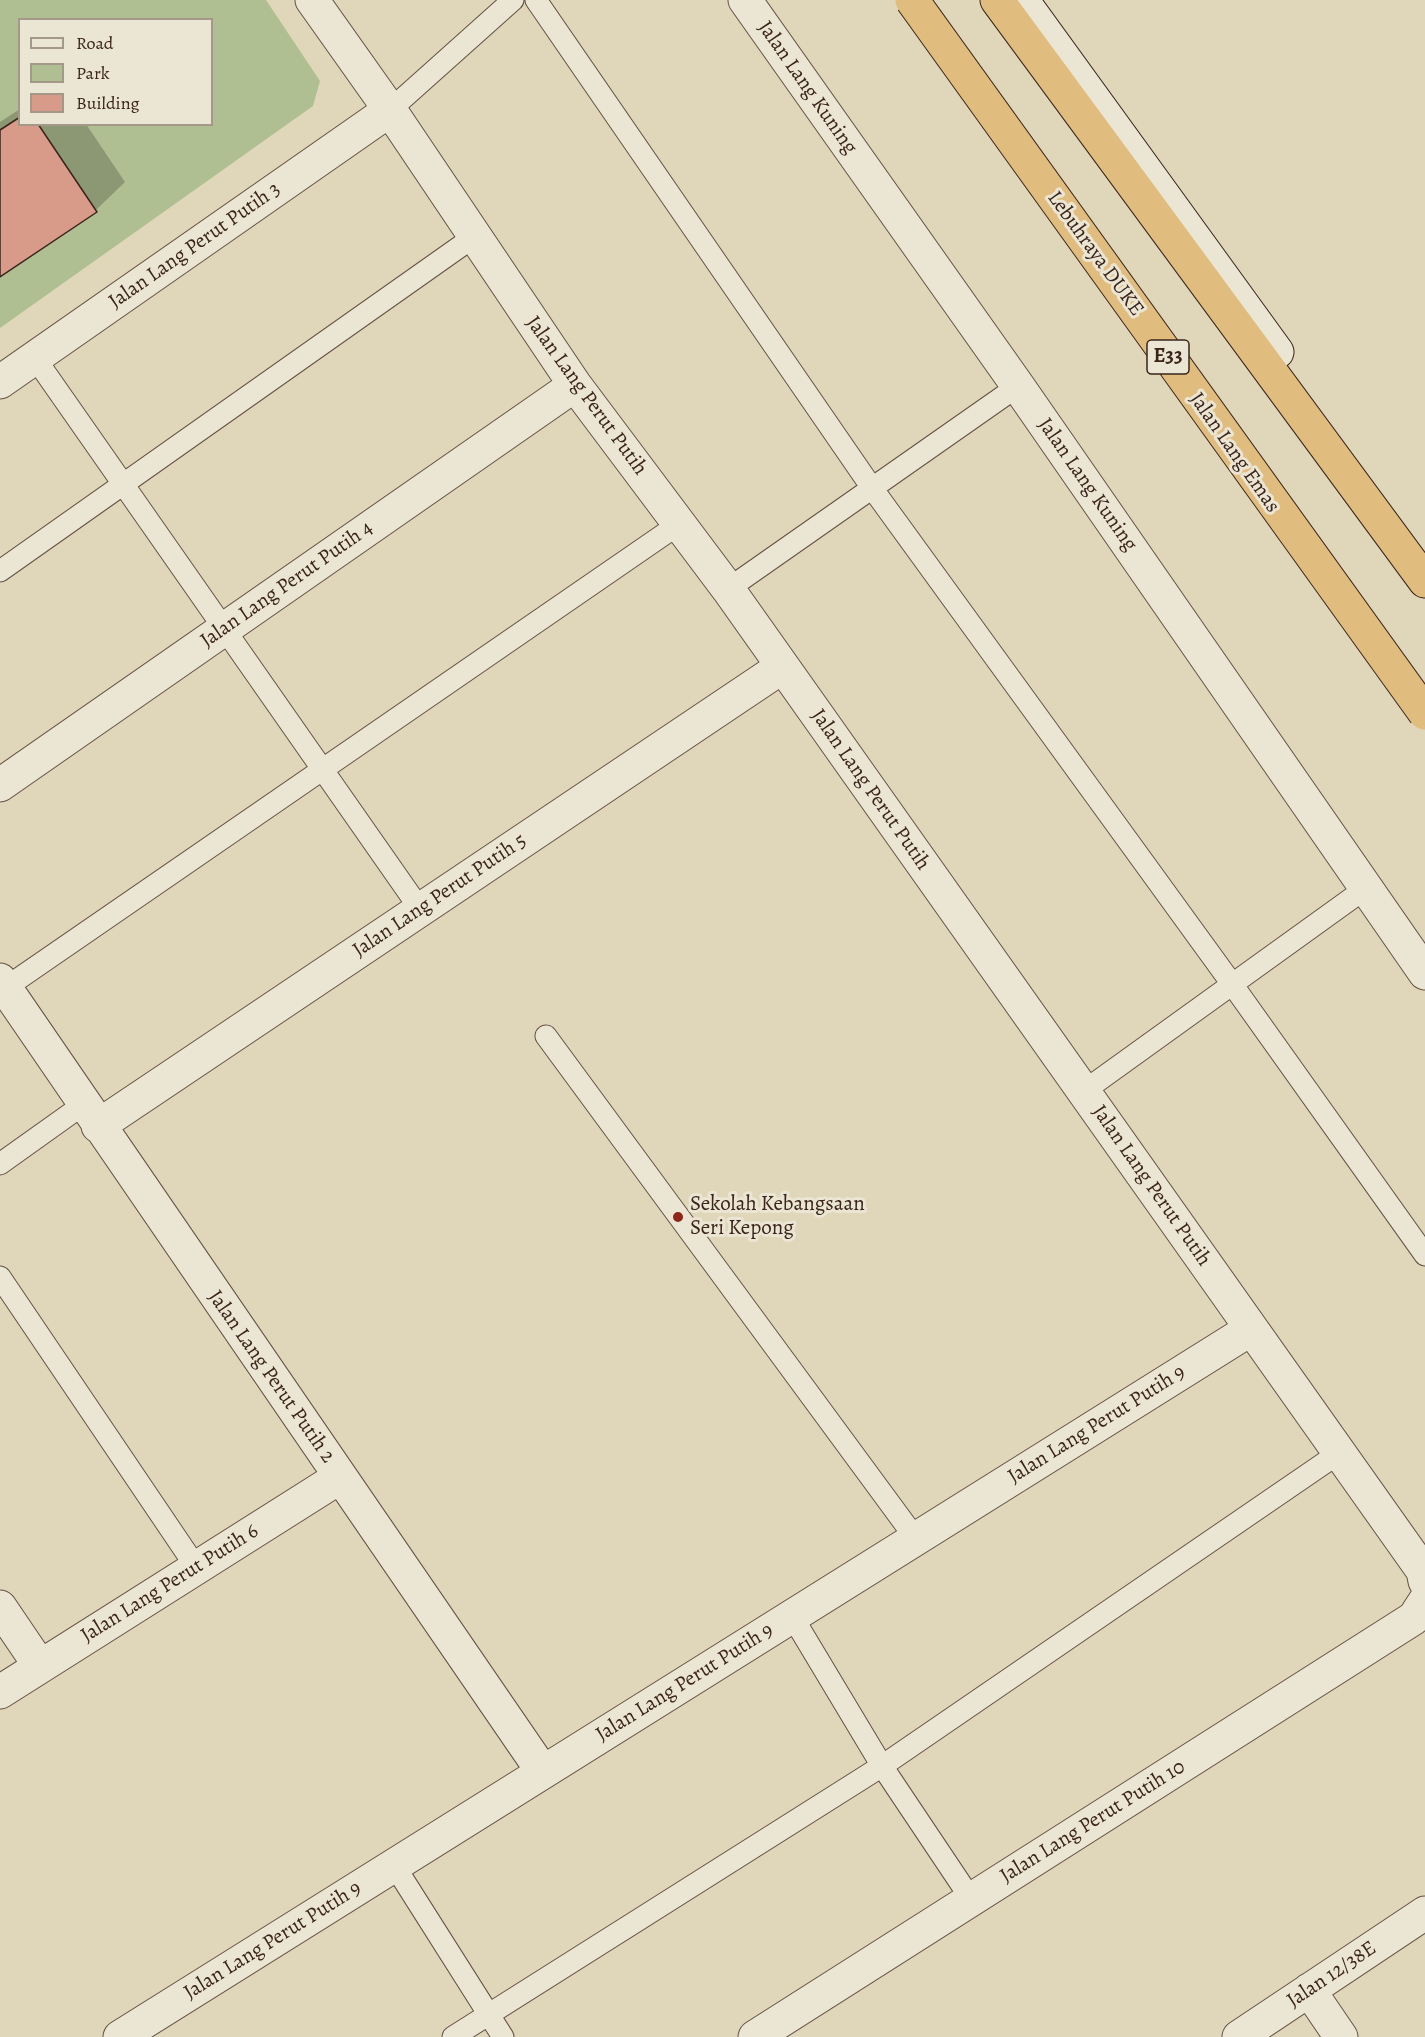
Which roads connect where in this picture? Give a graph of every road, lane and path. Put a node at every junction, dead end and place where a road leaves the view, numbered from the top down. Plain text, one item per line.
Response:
1 (312, 0) edge
2 (513, 0) edge
3 (536, 0) edge
4 (745, 0) edge
5 (912, 0) edge
6 (920, 0) edge
7 (998, 0) edge
8 (1022, 0) edge
9 (390, 110) junction
10 (475, 236) junction
11 (35, 358) junction
12 (0, 382) edge
13 (575, 386) junction
14 (1018, 386) junction
15 (125, 483) junction
16 (872, 488) junction
17 (679, 524) junction
18 (1425, 558) edge
19 (0, 572) edge
20 (1425, 581) edge
21 (728, 589) junction
22 (226, 628) junction
23 (782, 667) junction
24 (1425, 713) edge
25 (1425, 729) edge
26 (325, 771) junction
27 (0, 786) edge
28 (1366, 888) junction
29 (420, 909) junction
30 (1425, 973) edge
31 (3, 984) edge
32 (1232, 984) junction
33 (546, 1036) dead end
34 (1084, 1091) junction
35 (91, 1115) junction
36 (0, 1164) edge
37 (1425, 1256) edge
38 (0, 1277) edge
39 (1251, 1329) junction
40 (1340, 1453) junction
41 (340, 1476) junction
42 (916, 1539) junction
43 (196, 1567) junction
44 (1425, 1581) edge
45 (0, 1606) edge
46 (792, 1616) junction
47 (40, 1666) junction
48 (0, 1692) edge
49 (882, 1766) junction
50 (543, 1772) junction
51 (394, 1865) junction
52 (971, 1899) junction
53 (1425, 1913) edge
54 (1309, 1990) junction
55 (489, 2015) junction
56 (120, 2037) edge
57 (453, 2037) edge
58 (503, 2037) edge
59 (754, 2037) edge
60 (1239, 2037) edge
61 (1341, 2037) edge

1 - 9 street, Jalan Lang Perut Putih
2 - 9 lane
3 - 16 lane
4 - 14 street, Jalan Lang Kuning
5 - 24 highway, Lebuhraya DUKE / E33, bridge
6 - 25 street, Jalan Lang Emas
7 - 20 highway
8 - 18 street
9 - 10 street, Jalan Lang Perut Putih
9 - 11 street, Jalan Lang Perut Putih 3
10 - 13 street, Jalan Lang Perut Putih
10 - 15 lane
11 - 12 street, Jalan Lang Perut Putih 3
11 - 15 lane
13 - 17 street, Jalan Lang Perut Putih
13 - 22 street, Jalan Lang Perut Putih 4
14 - 16 lane
14 - 28 street, Jalan Lang Kuning
15 - 19 lane
15 - 22 lane
16 - 21 lane
16 - 32 lane
17 - 21 street, Jalan Lang Perut Putih
17 - 26 lane
21 - 23 street, Jalan Lang Perut Putih
22 - 26 lane
22 - 27 street, Jalan Lang Perut Putih 4
23 - 29 street, Jalan Lang Perut Putih 5
23 - 34 street, Jalan Lang Perut Putih
26 - 29 lane
26 - 31 lane
28 - 30 street, Jalan Lang Kuning
28 - 32 lane
29 - 35 street, Jalan Lang Perut Putih 5
31 - 35 street, Jalan Lang Perut Putih 2
32 - 34 lane
32 - 37 lane
33 - 42 lane
34 - 39 street, Jalan Lang Perut Putih
35 - 36 lane
35 - 41 street, Jalan Lang Perut Putih 2
38 - 43 lane
39 - 40 street, Jalan Lang Perut Putih
39 - 42 street, Jalan Lang Perut Putih 9
40 - 44 street, Jalan Lang Perut Putih
40 - 49 lane
41 - 43 street, Jalan Lang Perut Putih 6
41 - 50 street, Jalan Lang Perut Putih 2
42 - 46 street, Jalan Lang Perut Putih 9
43 - 47 street, Jalan Lang Perut Putih 6
44 - 52 street, Jalan Lang Perut Putih 10
45 - 47 street
46 - 49 lane
46 - 50 street, Jalan Lang Perut Putih 9
47 - 48 street, Jalan Lang Perut Putih 6
49 - 52 lane
49 - 55 lane
50 - 51 street, Jalan Lang Perut Putih 9
51 - 55 lane
51 - 56 street, Jalan Lang Perut Putih 9
52 - 59 street, Jalan Lang Perut Putih 10
53 - 54 street, Jalan 12/38E
54 - 60 street, Jalan 12/38E
54 - 61 street
55 - 57 lane
55 - 58 lane

